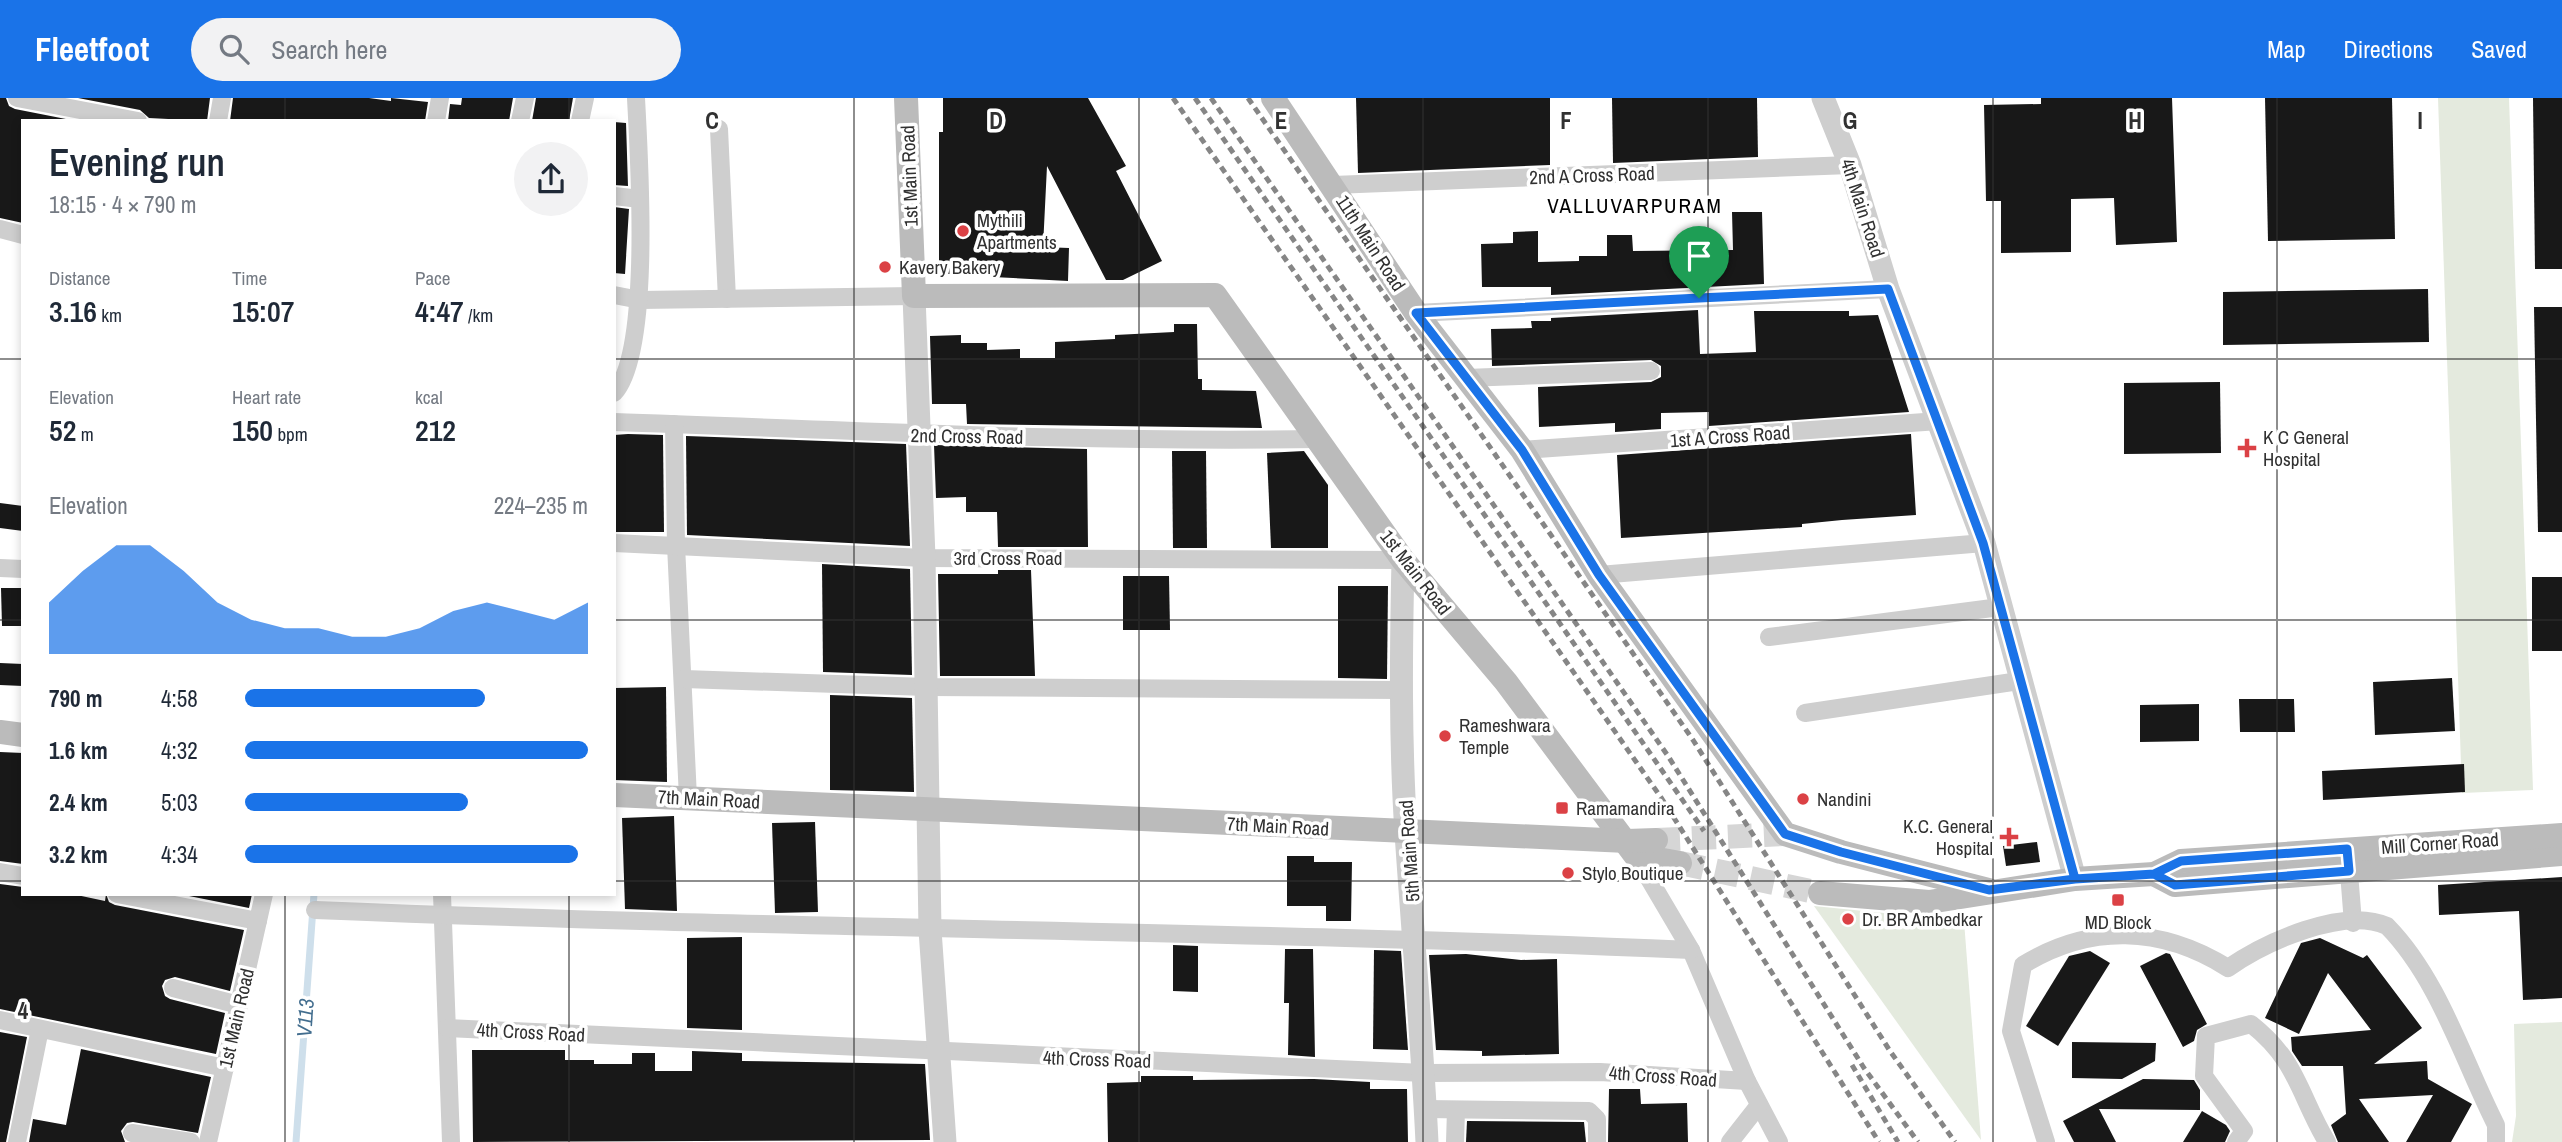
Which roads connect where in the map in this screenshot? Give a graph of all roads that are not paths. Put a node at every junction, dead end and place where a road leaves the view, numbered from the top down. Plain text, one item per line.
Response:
1 (17, 98) edge
2 (222, 98) edge
3 (440, 98) edge
4 (525, 98) edge
5 (585, 98) edge
6 (636, 98) edge
7 (906, 98) edge
8 (1273, 98) edge
9 (1823, 98) edge
10 (127, 119) edge
11 (218, 119) edge
12 (436, 119) edge
13 (520, 119) edge
14 (580, 119) edge
15 (719, 129) dead end
16 (1850, 165) junction
17 (1333, 185) junction
18 (616, 196) edge
19 (640, 199) junction
20 (0, 229) edge
21 (21, 234) edge
22 (1888, 289) junction
23 (616, 295) edge
24 (914, 296) junction
25 (727, 299) junction
26 (639, 300) junction
27 (1416, 313) junction
28 (1651, 371) dead end
29 (1466, 378) junction
30 (616, 391) edge
31 (1939, 421) junction
32 (616, 422) edge
33 (674, 424) junction
34 (921, 435) junction
35 (1320, 439) junction
36 (1522, 450) junction
37 (616, 542) edge
38 (1983, 543) junction
39 (676, 545) junction
40 (924, 558) junction
41 (1403, 561) junction
42 (0, 568) edge
43 (21, 569) edge
44 (1599, 575) junction
45 (2000, 607) junction
46 (1769, 637) dead end
47 (684, 679) junction
48 (2020, 681) junction
49 (927, 687) junction
50 (1401, 690) junction
51 (1805, 713) dead end
52 (0, 732) edge
53 (21, 735) edge
54 (616, 795) edge
55 (688, 799) junction
56 (929, 809) junction
57 (1406, 833) junction
58 (1785, 834) joint
59 (2562, 835) edge
60 (1656, 840) tunnel mouth
61 (1631, 848) junction
62 (2562, 854) edge
63 (2348, 860) junction
64 (1680, 863) tunnel mouth
65 (0, 872) edge
66 (21, 876) edge
67 (2075, 879) junction
68 (1989, 890) junction
69 (1819, 893) tunnel mouth
70 (127, 896) edge
71 (264, 896) edge
72 (443, 896) edge
73 (315, 910) dead end
74 (443, 915) junction
75 (258, 921) junction
76 (2353, 923) junction
77 (930, 930) junction
78 (1416, 938) junction
79 (1691, 950) junction
80 (173, 988) dead end
81 (239, 1005) junction
82 (0, 1020) edge
83 (447, 1028) junction
84 (40, 1029) junction
85 (939, 1052) junction
86 (225, 1068) junction
87 (1424, 1073) junction
88 (1746, 1081) junction
89 (1759, 1105) junction
90 (1425, 1110) junction
91 (1456, 1110) junction
92 (132, 1133) dead end
93 (17, 1142) edge
94 (191, 1142) edge
95 (208, 1142) edge
96 (451, 1142) edge
97 (945, 1142) edge
98 (1427, 1142) edge
99 (1455, 1142) edge
100 (1597, 1142) edge
101 (1730, 1142) edge
102 (1779, 1142) edge
103 (2046, 1142) edge
104 (2236, 1142) edge
105 (2327, 1142) edge
106 (2496, 1142) edge

1 - 10 street
2 - 11 street
3 - 12 street
4 - 13 street
5 - 14 street
6 - 19 street
7 - 24 main road, 1st Main Road
8 - 17 main road, 11th Main Road
9 - 16 street, 4th Main Road
15 - 25 street
16 - 17 street, 2nd A Cross Road
16 - 22 street, 4th Main Road
17 - 27 main road, 11th Main Road
18 - 19 street
19 - 26 street
20 - 21 street
22 - 27 street
22 - 31 street, 4th Main Road
23 - 26 street
24 - 25 street
24 - 34 street
24 - 35 main road, 1st Main Road
25 - 26 street
26 - 30 street
27 - 29 main road, 11th Main Road
28 - 29 street
29 - 36 main road, 11th Main Road
31 - 36 street, 1st A Cross Road
31 - 38 street, 4th Main Road
32 - 33 street, 2nd Cross Road
33 - 34 street, 2nd Cross Road
33 - 39 street
34 - 35 street, 2nd Cross Road
34 - 40 street
35 - 41 main road, 1st Main Road
36 - 44 main road, 11th Main Road
37 - 39 street, 3rd Cross Road
38 - 44 street
38 - 45 street, 4th Main Road
39 - 40 street, 3rd Cross Road
39 - 47 street
40 - 41 street, 3rd Cross Road
40 - 49 street
41 - 50 street, 5th Main Road
41 - 61 main road, 1st Main Road
42 - 43 street
44 - 58 main road, 11th Main Road
45 - 46 street
45 - 48 street, 4th Main Road
47 - 49 street
47 - 55 street
48 - 51 street
48 - 67 street, 4th Main Road
49 - 50 street
49 - 56 street
50 - 57 street, 5th Main Road
52 - 53 main road
54 - 55 main road, 7th Main Road
55 - 56 main road, 7th Main Road
56 - 57 main road, 7th Main Road
56 - 77 street
57 - 61 main road, 7th Main Road
57 - 78 street, 5th Main Road
58 - 68 main road, Mill Corner Road
59 - 63 main road, Mill Corner Road
60 - 61 main road
61 - 64 main road
61 - 79 street
62 - 63 main road, Mill Corner Road
63 - 67 main road, Mill Corner Road
63 - 76 street
65 - 66 street
67 - 68 main road, Mill Corner Road
68 - 69 main road, Mill Corner Road
70 - 75 street
71 - 75 street, 1st Main Road
72 - 74 street
73 - 74 street
74 - 77 street
74 - 83 street
75 - 81 street, 1st Main Road
76 - 103 street
76 - 106 street
77 - 78 street
77 - 85 street
78 - 79 street
78 - 87 street, 5th Main Road
79 - 88 street
80 - 81 street
81 - 86 street, 1st Main Road
82 - 84 street
83 - 85 street, 4th Cross Road
83 - 96 street
84 - 86 street
84 - 93 street
85 - 87 street, 4th Cross Road
85 - 97 street
86 - 95 street, 1st Main Road
87 - 88 street, 4th Cross Road
87 - 90 street, 5th Main Road
88 - 89 street
89 - 101 street
89 - 102 street
90 - 91 street
90 - 98 street, 5th Main Road
91 - 99 street
91 - 100 street
92 - 94 street
104 - 105 street

